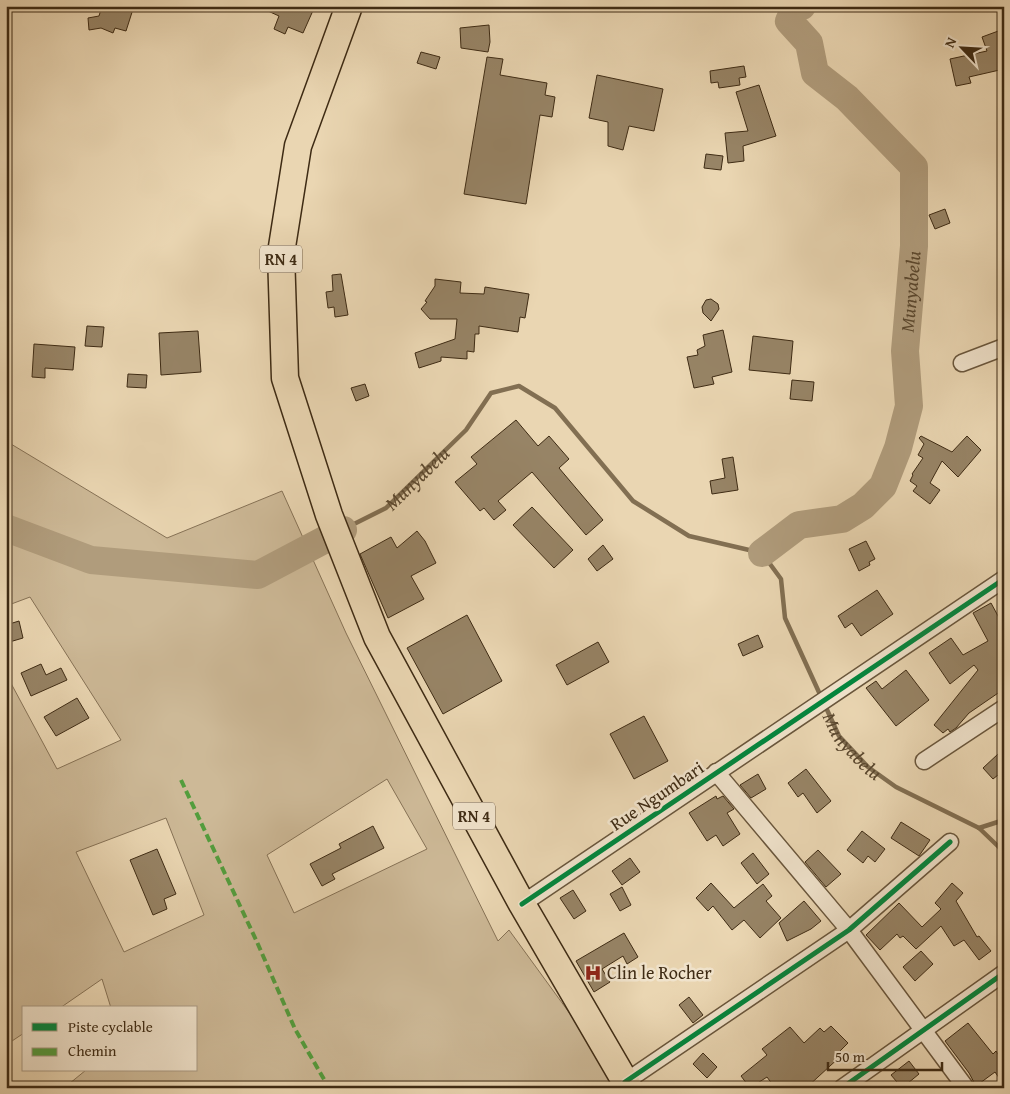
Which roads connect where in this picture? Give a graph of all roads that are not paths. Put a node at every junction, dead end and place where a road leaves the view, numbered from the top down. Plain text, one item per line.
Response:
1 (349, 6) edge
2 (1004, 347) edge
3 (962, 363) dead end
4 (1004, 579) edge
5 (1004, 708) edge
6 (924, 761) dead end
7 (716, 772) junction
8 (950, 842) dead end
9 (522, 904) junction
10 (849, 930) junction
11 (1004, 973) edge
12 (925, 1030) junction
13 (627, 1085) edge
14 (842, 1088) edge
15 (966, 1088) edge

1 - 9 highway, RN 4
2 - 3 street
4 - 7 street, Rue Ngumbari
5 - 6 street
7 - 9 street, Rue Ngumbari
7 - 10 street
8 - 10 street
9 - 13 highway, RN 4
10 - 12 street
10 - 13 street
11 - 12 street
12 - 14 street
12 - 15 street

